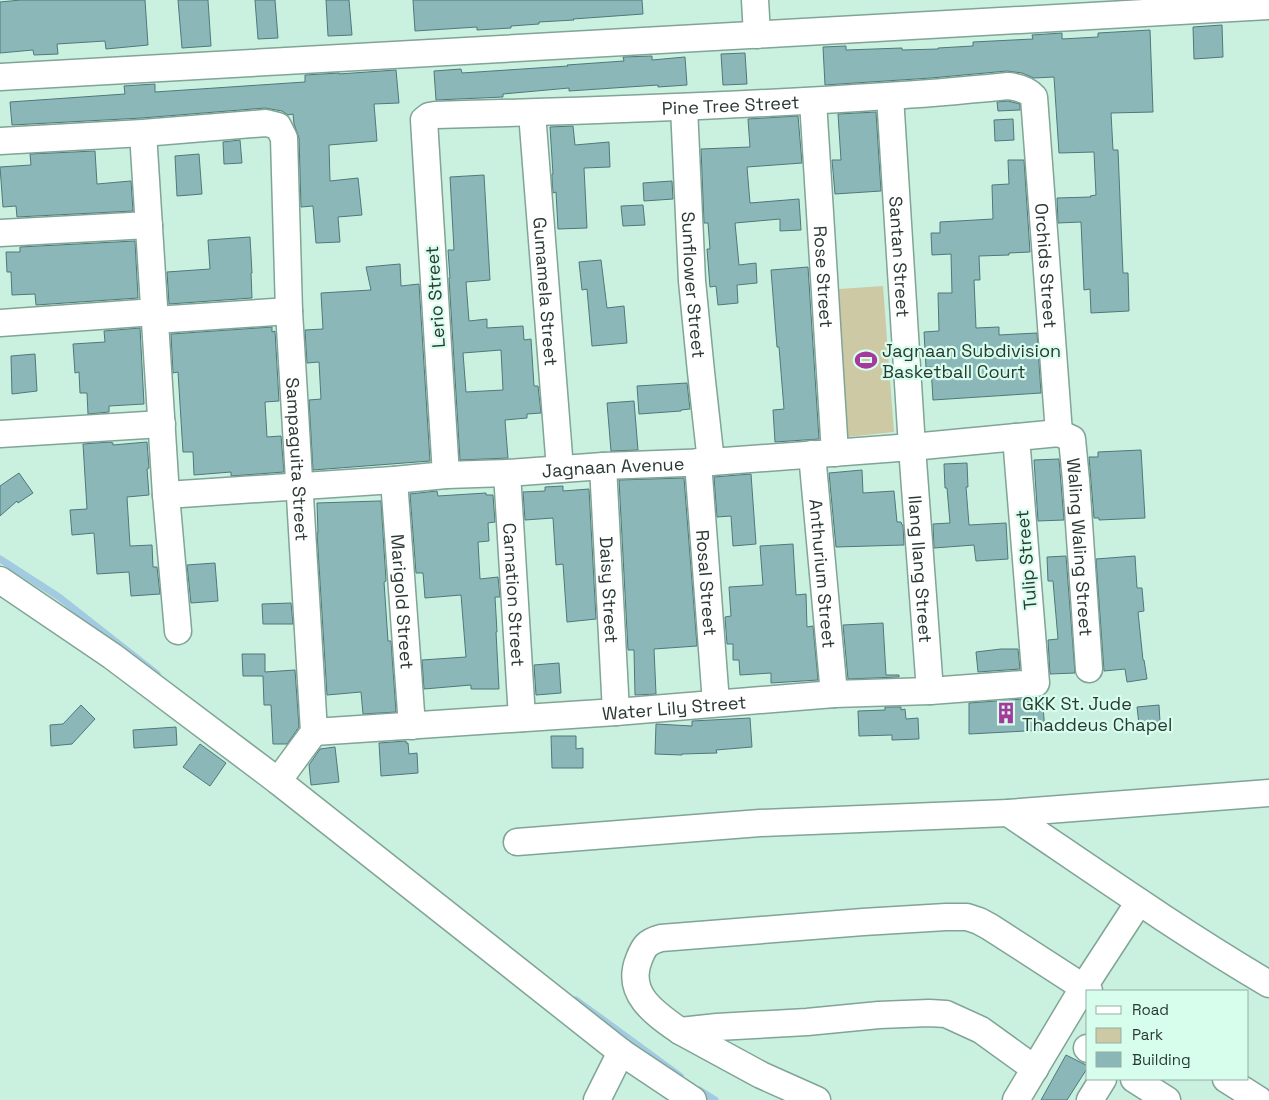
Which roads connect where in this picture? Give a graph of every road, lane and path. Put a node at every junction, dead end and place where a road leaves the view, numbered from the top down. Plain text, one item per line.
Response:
1 (755, 0) edge
2 (1269, 6) edge
3 (757, 35) junction
4 (0, 77) edge
5 (890, 96) junction
6 (1034, 97) joint
7 (812, 101) junction
8 (684, 107) junction
9 (532, 113) junction
10 (424, 120) joint
11 (143, 133) junction
12 (0, 141) edge
13 (149, 225) junction
14 (0, 233) edge
15 (289, 311) junction
16 (155, 316) junction
17 (0, 323) edge
18 (162, 424) junction
19 (1059, 433) junction
20 (0, 434) edge
21 (1016, 437) junction
22 (912, 447) junction
23 (824, 453) junction
24 (705, 462) junction
25 (602, 466) junction
26 (560, 469) junction
27 (507, 473) junction
28 (446, 475) junction
29 (394, 480) junction
30 (299, 486) junction
31 (166, 495) junction
32 (0, 580) edge
33 (178, 631) dead end
34 (1088, 669) dead end
35 (1036, 683) joint
36 (930, 690) junction
37 (834, 694) junction
38 (716, 703) junction
39 (616, 712) junction
40 (522, 718) junction
41 (412, 726) junction
42 (314, 732) junction
43 (278, 781) junction
44 (1269, 793) edge
45 (1008, 813) junction
46 (517, 842) dead end
47 (1139, 902) junction
48 (1269, 984) edge
49 (1086, 989) edge
50 (680, 1030) junction
51 (621, 1052) junction
52 (1035, 1069) junction
53 (1102, 1080) edge
54 (1136, 1080) edge
55 (1228, 1080) edge
56 (597, 1100) edge
57 (693, 1100) edge
58 (817, 1100) edge
59 (1016, 1100) edge
60 (1090, 1100) edge
61 (1167, 1100) edge
62 (1260, 1100) edge

1 - 3 street
2 - 3 street
3 - 4 street
5 - 6 street, Pine Tree Street
5 - 7 street, Pine Tree Street
5 - 22 street, Santan Street
6 - 19 street, Orchids Street
7 - 8 street, Pine Tree Street
7 - 23 street, Rose Street
8 - 9 street, Pine Tree Street
8 - 24 street, Sunflower Street
9 - 10 street, Pine Tree Street
9 - 26 street, Gumamela Street
10 - 28 street, Lerio Street
11 - 12 street
11 - 13 street
11 - 15 street, Sampaguita Street
13 - 14 street
13 - 16 street
15 - 16 street
15 - 30 street, Sampaguita Street
16 - 17 street
16 - 18 street
18 - 20 street
18 - 31 street
19 - 21 street, Jagnaan Avenue
19 - 34 street, Waling Waling Street
21 - 22 street, Jagnaan Avenue
21 - 35 street, Tulip Street
22 - 23 street, Jagnaan Avenue
22 - 36 street, Ilang Ilang Street
23 - 24 street, Jagnaan Avenue
23 - 37 street, Anthurium Street
24 - 25 street, Jagnaan Avenue
24 - 38 street, Rosal Street
25 - 26 street, Jagnaan Avenue
25 - 39 street, Daisy Street
26 - 27 street, Jagnaan Avenue
27 - 28 street, Jagnaan Avenue
27 - 40 street, Carnation Street
28 - 29 street, Jagnaan Avenue
29 - 30 street, Jagnaan Avenue
29 - 41 street, Marigold Street
30 - 31 street, Jagnaan Avenue
30 - 42 street, Sampaguita Street
31 - 33 street
32 - 43 street
35 - 36 street, Water Lily Street
36 - 37 street, Water Lily Street
37 - 38 street, Water Lily Street
38 - 39 street, Water Lily Street
39 - 40 street, Water Lily Street
40 - 41 street, Water Lily Street
41 - 42 street, Water Lily Street
42 - 43 street
43 - 51 street
44 - 45 street
45 - 46 street
45 - 47 street
47 - 48 street
47 - 49 street
49 - 50 street
49 - 52 street
50 - 52 street
50 - 58 street
51 - 56 street
51 - 57 street
52 - 59 street
53 - 60 street
54 - 61 street
55 - 62 street

